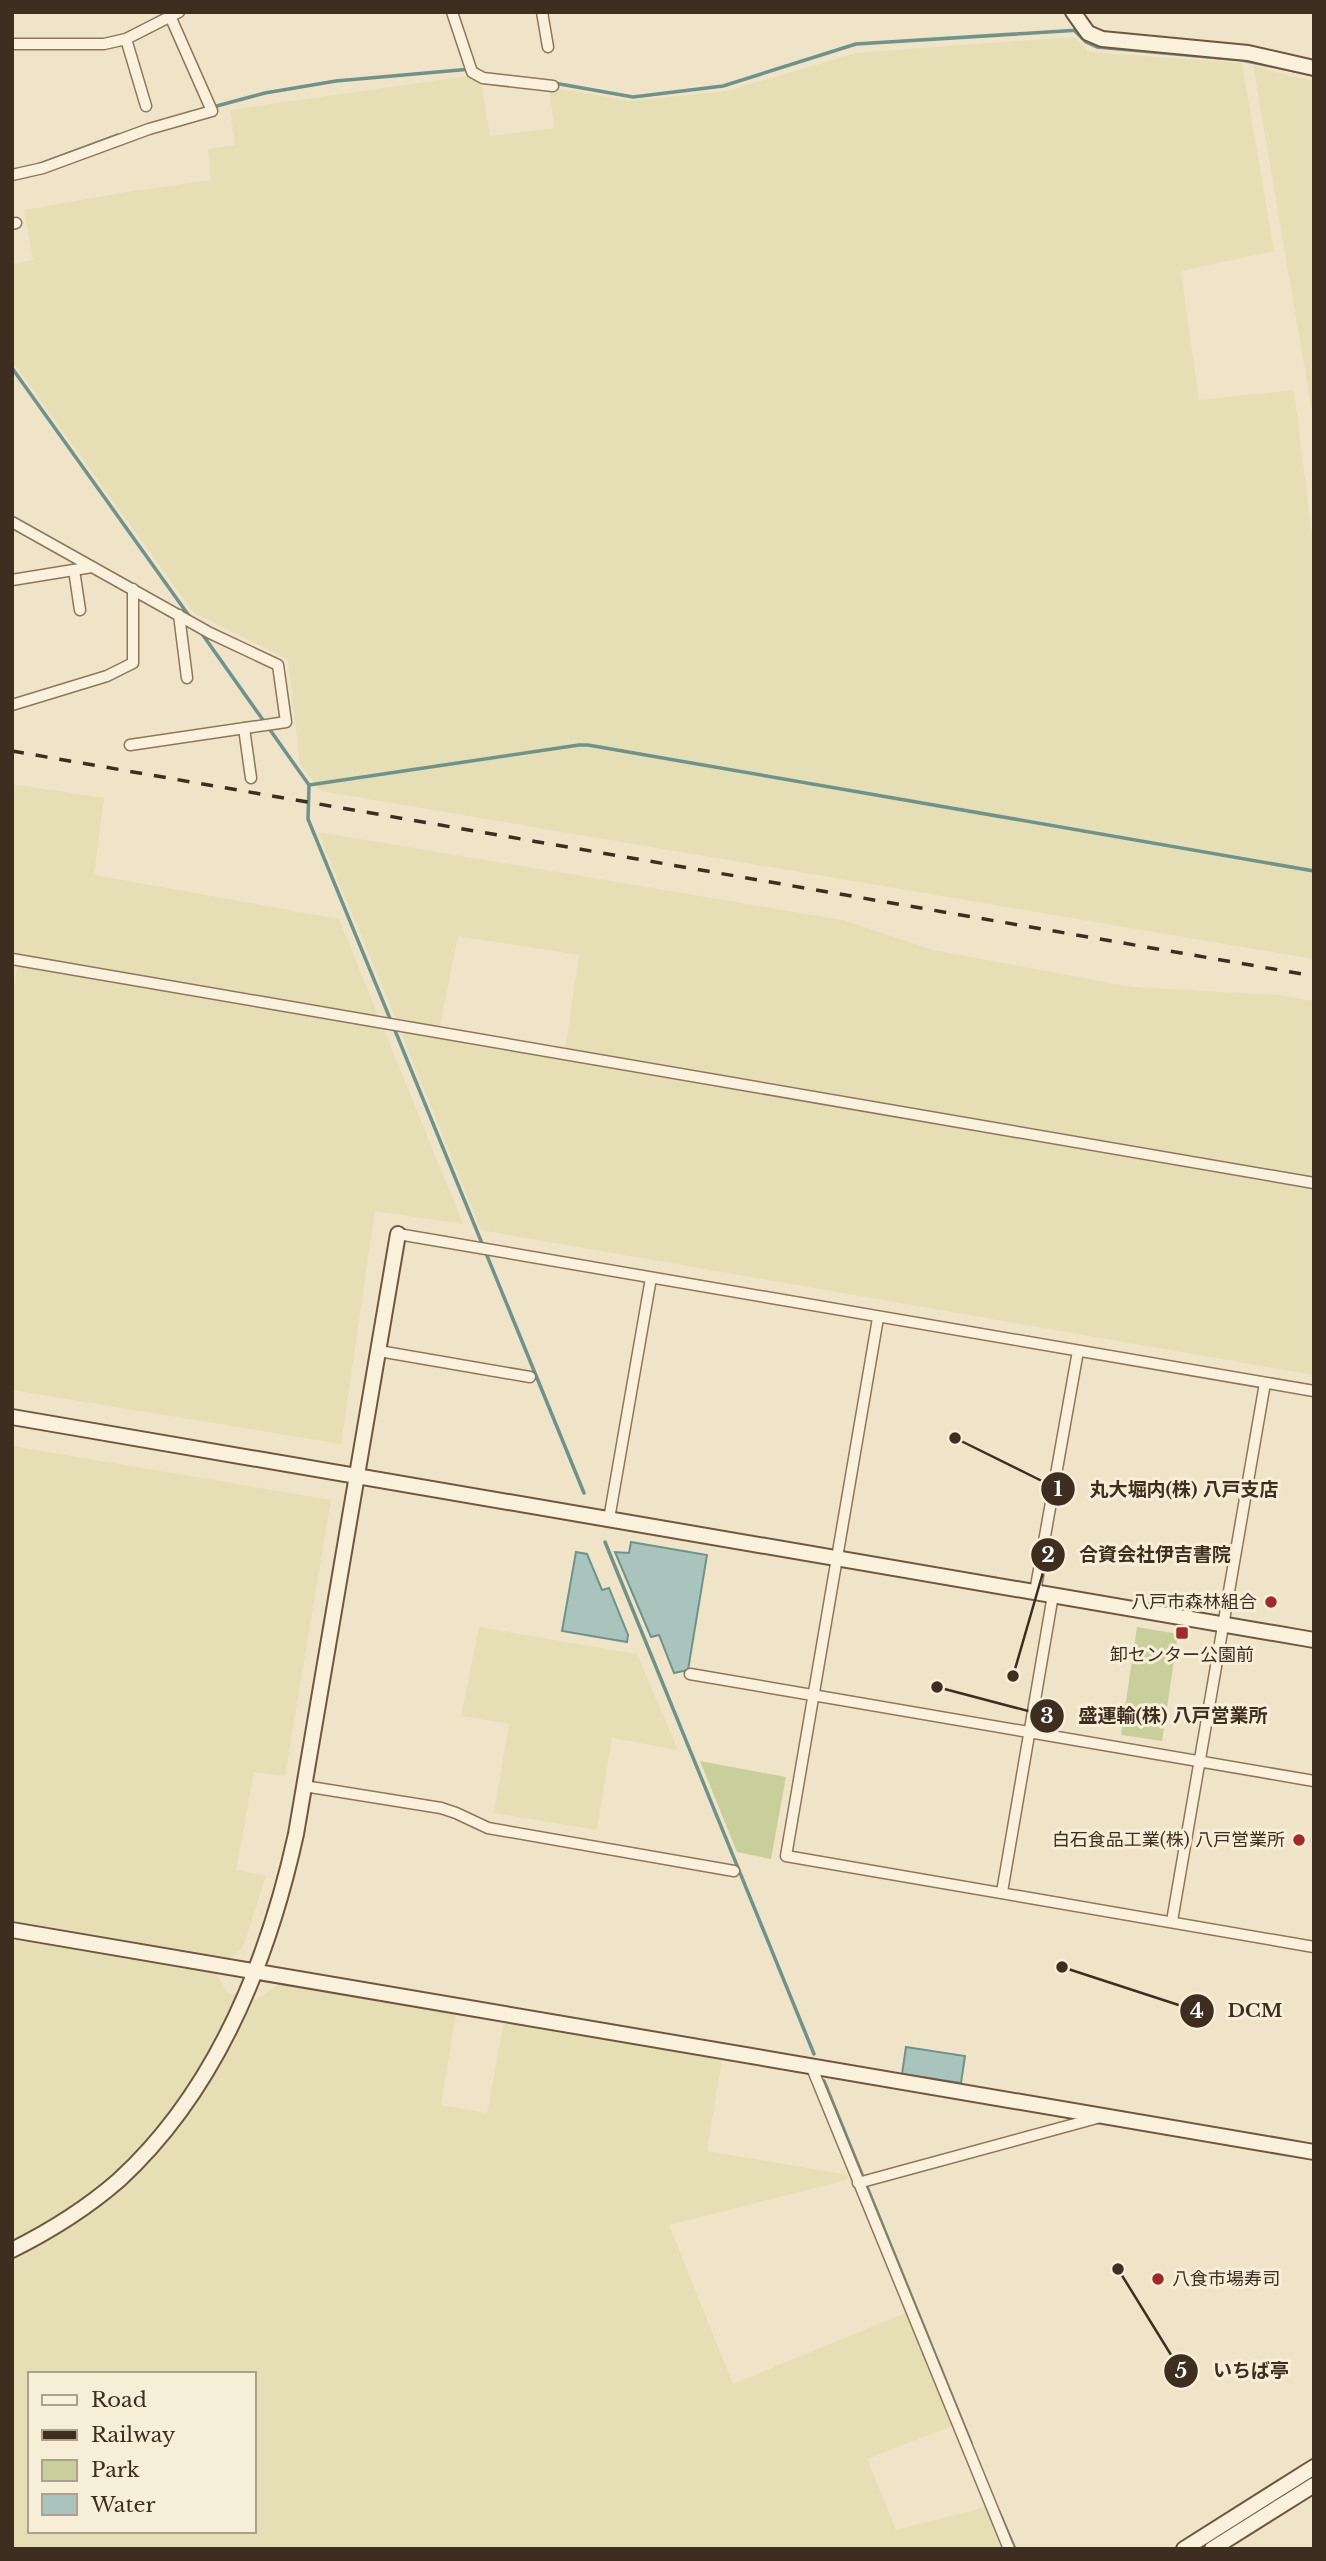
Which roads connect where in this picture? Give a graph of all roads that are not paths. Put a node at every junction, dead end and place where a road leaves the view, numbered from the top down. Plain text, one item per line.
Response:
1 (452, 12) edge
2 (542, 12) edge
3 (1073, 12) edge
4 (168, 15) edge
5 (126, 39) junction
6 (12, 44) edge
7 (548, 47) dead end
8 (1314, 68) edge
9 (553, 86) dead end
10 (146, 106) dead end
11 (12, 175) edge
12 (12, 522) edge
13 (93, 566) junction
14 (74, 570) junction
15 (12, 580) edge
16 (134, 589) junction
17 (80, 610) dead end
18 (179, 615) junction
19 (187, 678) dead end
20 (12, 705) edge
21 (244, 728) junction
22 (131, 746) dead end
23 (250, 778) dead end
24 (12, 959) edge
25 (1314, 1183) edge
26 (398, 1234) joint
27 (651, 1278) junction
28 (878, 1318) junction
29 (379, 1351) junction
30 (1078, 1351) junction
31 (530, 1377) dead end
32 (1265, 1383) junction
33 (1314, 1391) edge
34 (12, 1417) edge
35 (357, 1476) junction
36 (609, 1519) junction
37 (836, 1559) junction
38 (1035, 1592) junction
39 (1053, 1595) junction
40 (1223, 1625) junction
41 (1314, 1640) edge
42 (690, 1674) dead end
43 (813, 1696) junction
44 (1028, 1732) junction
45 (1199, 1762) junction
46 (1314, 1781) edge
47 (304, 1786) junction
48 (734, 1871) dead end
49 (1002, 1892) junction
50 (1171, 1921) junction
51 (12, 1930) edge
52 (1314, 1947) edge
53 (255, 1972) junction
54 (813, 2068) junction
55 (1101, 2117) junction
56 (1314, 2152) edge
57 (858, 2183) junction
58 (12, 2250) edge
59 (1314, 2467) edge
60 (1314, 2485) edge
61 (1009, 2549) edge
62 (1184, 2549) edge
63 (1212, 2549) edge

1 - 9 street
2 - 7 street
3 - 8 street
4 - 5 street
4 - 11 street
5 - 6 street
5 - 10 street
12 - 13 street
13 - 14 street
13 - 16 street
14 - 15 street
14 - 17 street
16 - 18 street
16 - 20 street
18 - 19 street
18 - 21 street
21 - 22 street
21 - 23 street
24 - 25 street
26 - 27 street
26 - 29 street
27 - 28 street
27 - 36 street
28 - 30 street
28 - 37 street
29 - 31 street
29 - 35 street
30 - 32 street
30 - 38 street
32 - 33 street
32 - 40 street
34 - 35 street
35 - 36 street
35 - 47 street
36 - 37 street
37 - 38 street
37 - 43 street
38 - 39 street
39 - 40 street
39 - 44 street
40 - 41 street
40 - 45 street
42 - 43 street
43 - 44 street
43 - 49 street
44 - 45 street
44 - 49 street
45 - 46 street
45 - 50 street
47 - 48 street
47 - 53 street
49 - 50 street
50 - 52 street
51 - 53 street
53 - 54 street
53 - 58 street
54 - 55 street
54 - 57 street
55 - 56 street
55 - 57 street
57 - 61 street
59 - 62 street
60 - 63 street

